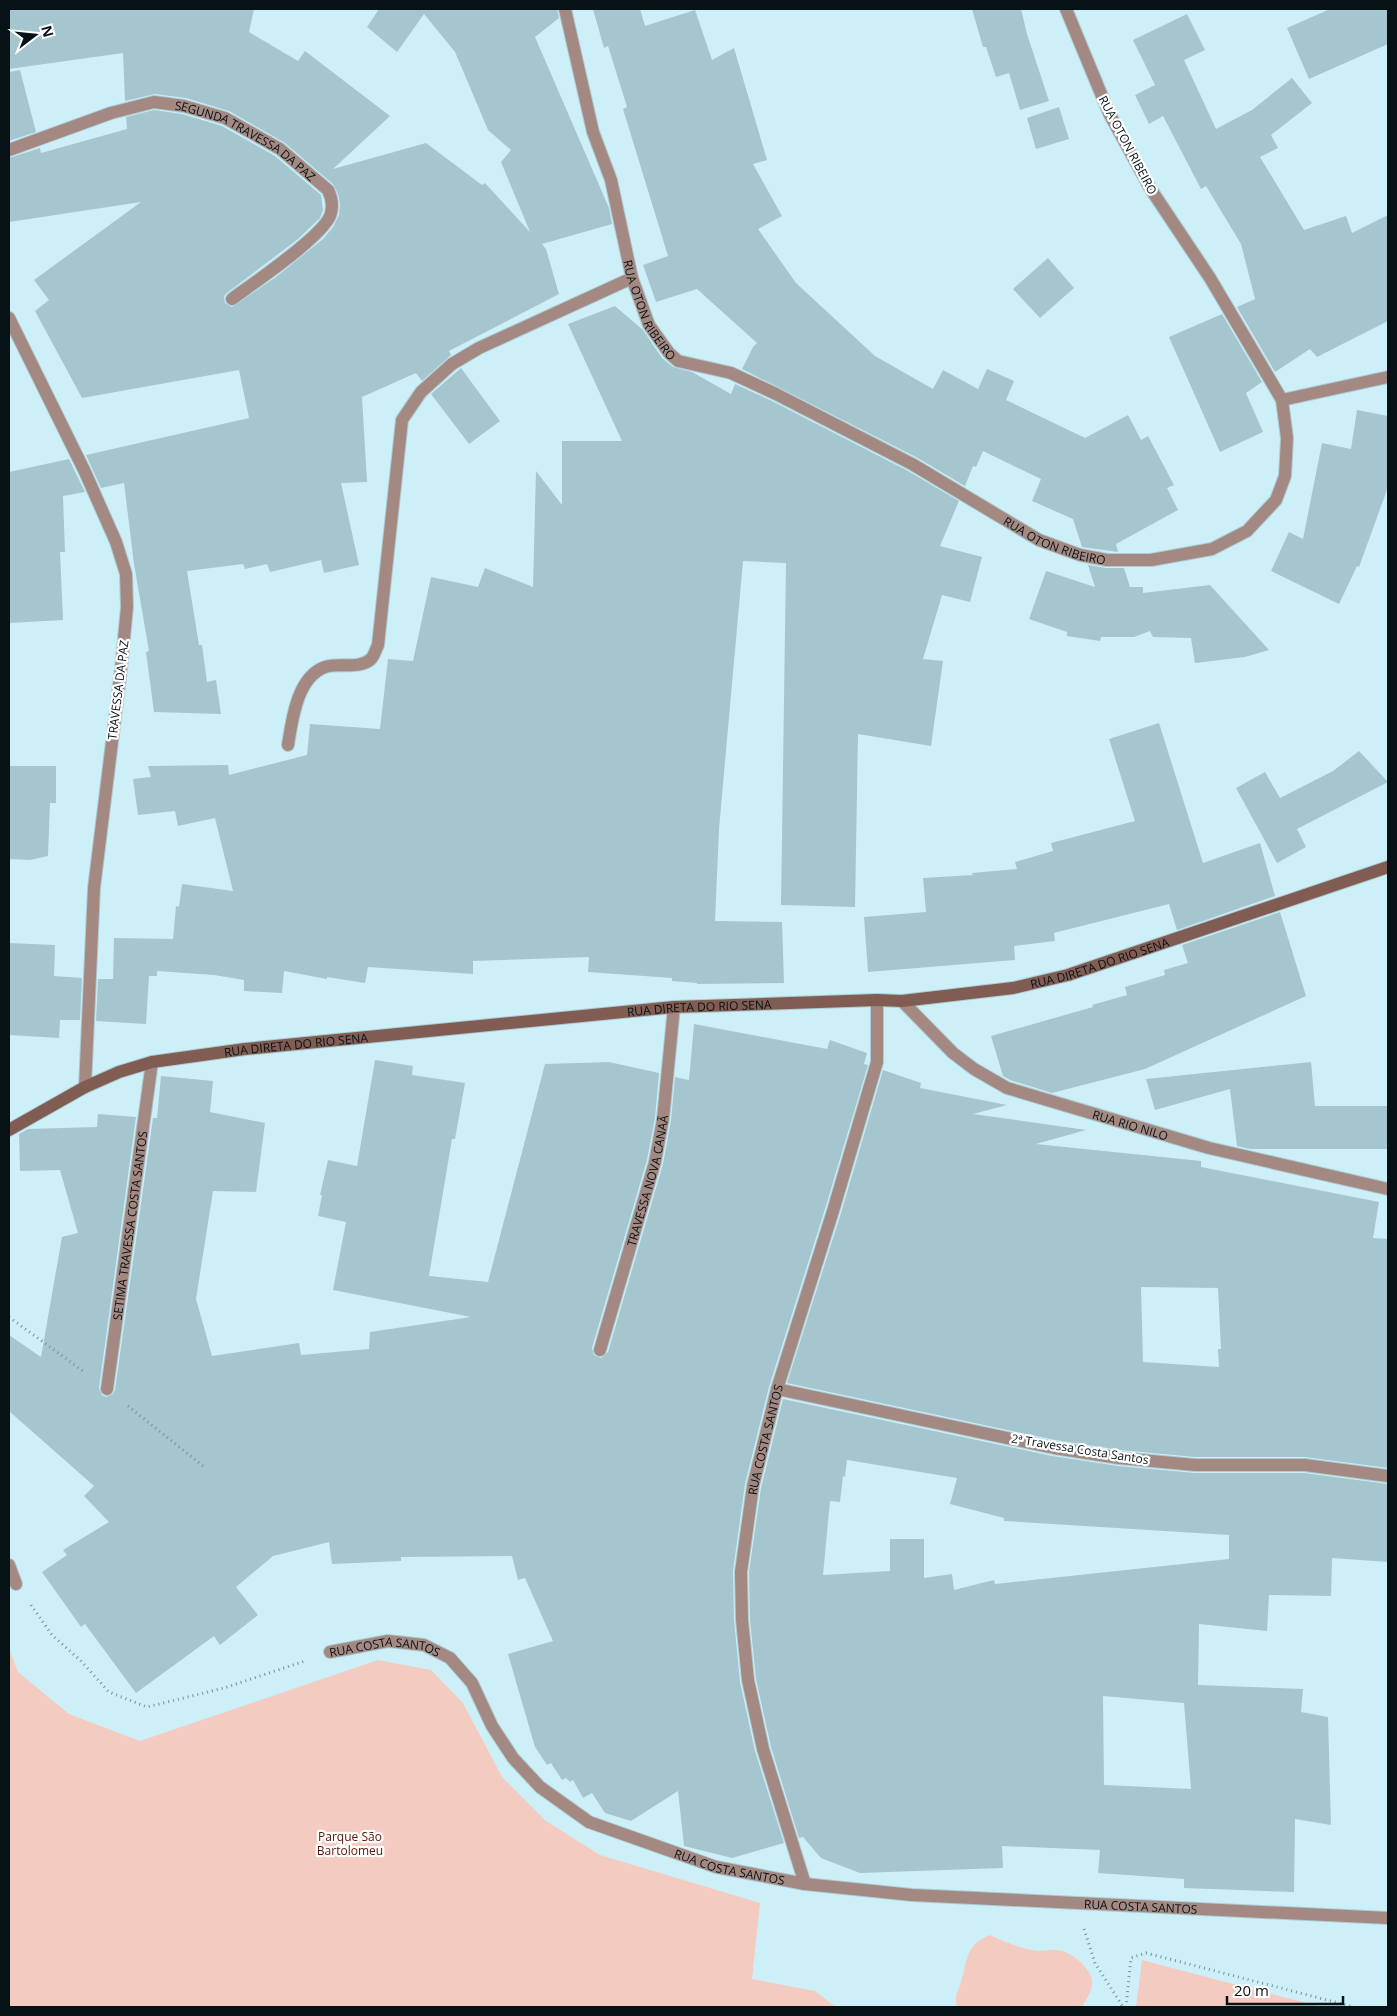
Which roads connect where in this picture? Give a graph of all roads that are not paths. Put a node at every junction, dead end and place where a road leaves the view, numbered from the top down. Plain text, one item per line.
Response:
1 (565, 9) edge
2 (1066, 9) edge
3 (9, 150) edge
4 (632, 278) junction
5 (232, 299) dead end
6 (9, 318) edge
7 (1388, 377) edge
8 (1282, 400) junction
9 (288, 745) dead end
10 (1388, 867) edge
11 (877, 1000) junction
12 (902, 1001) junction
13 (674, 1008) junction
14 (152, 1062) junction
15 (85, 1087) junction
16 (9, 1130) edge
17 (1388, 1189) edge
18 (600, 1350) dead end
19 (107, 1389) dead end
20 (777, 1389) junction
21 (1388, 1476) edge
22 (9, 1565) edge
23 (16, 1584) road end
24 (330, 1652) road end
25 (805, 1884) junction
26 (1388, 1918) edge

1 - 4 street, RUA OTON RIBEIRO
2 - 8 street, RUA OTON RIBEIRO
3 - 5 street, SEGUNDA TRAVESSA DA PAZ
4 - 8 street, RUA OTON RIBEIRO
4 - 9 street
6 - 15 street, TRAVESSA DA PAZ
7 - 8 street
10 - 12 main road, RUA DIRETA DO RIO SENA
11 - 12 main road, RUA DIRETA DO RIO SENA
11 - 13 main road, RUA DIRETA DO RIO SENA
11 - 20 street, RUA COSTA SANTOS
12 - 17 street, RUA RIO NILO
13 - 14 main road, RUA DIRETA DO RIO SENA
13 - 18 street, TRAVESSA NOVA CANAÃ
14 - 15 main road, RUA DIRETA DO RIO SENA
14 - 19 street, SETIMA TRAVESSA COSTA SANTOS
15 - 16 main road, RUA DIRETA DO RIO SENA
20 - 21 street, 2ª Travessa Costa Santos
20 - 25 street, RUA COSTA SANTOS
22 - 23 street
24 - 25 street, RUA COSTA SANTOS
25 - 26 street, RUA COSTA SANTOS

